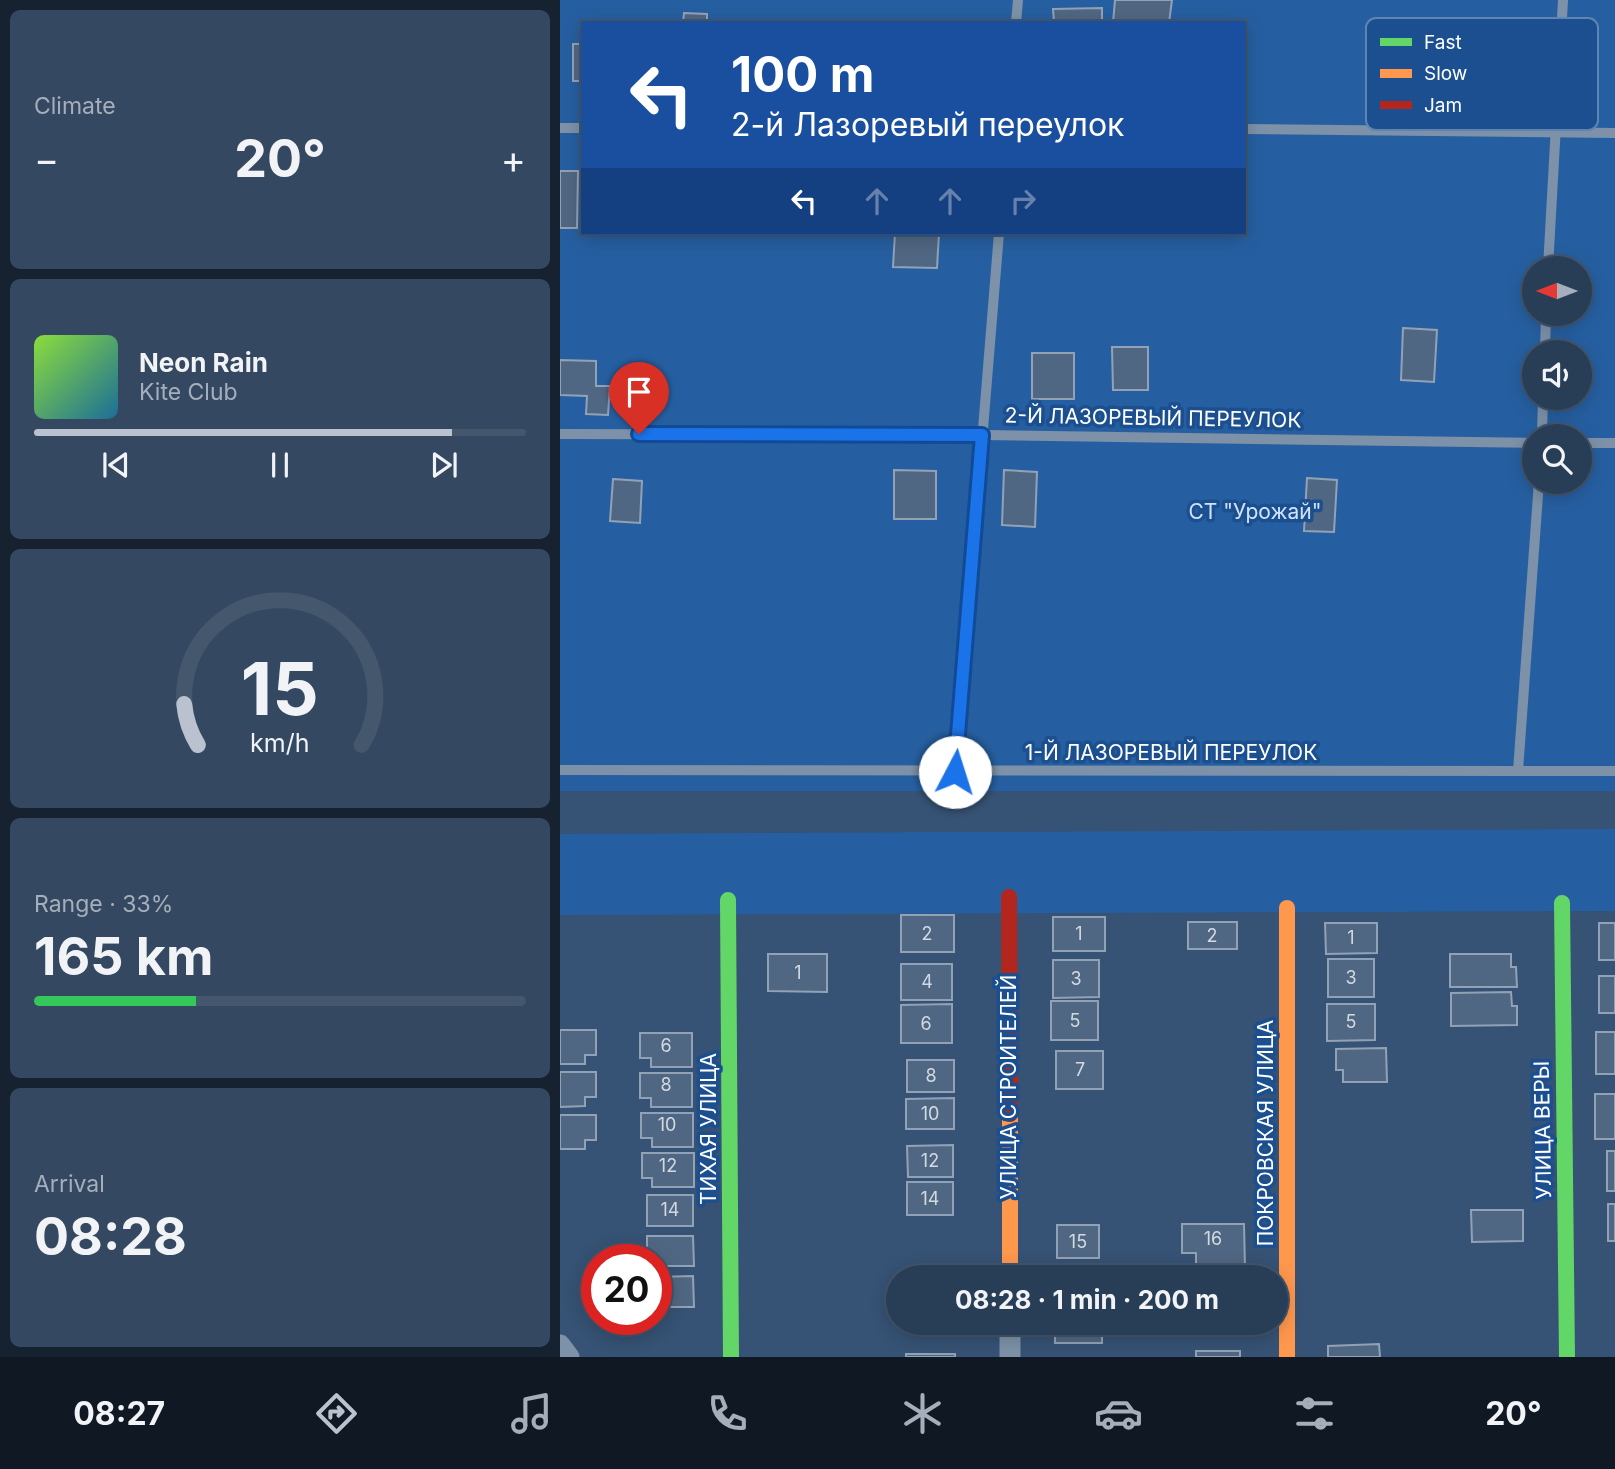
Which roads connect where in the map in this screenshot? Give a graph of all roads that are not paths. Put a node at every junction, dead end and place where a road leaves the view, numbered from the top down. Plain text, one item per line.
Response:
1 (1018, 0) edge
2 (1563, 0) edge
3 (1562, 18) edge
4 (1016, 21) edge
5 (560, 128) edge
6 (581, 128) edge
7 (1246, 129) edge
8 (1553, 130) edge
9 (1553, 133) junction
10 (1615, 133) edge
11 (999, 235) edge
12 (1548, 256) edge
13 (560, 434) edge
14 (982, 435) junction
15 (1522, 443) edge
16 (1592, 443) edge
17 (1615, 443) edge
18 (1537, 494) edge
19 (560, 770) edge
20 (1518, 771) junction
21 (1615, 771) edge
22 (955, 772) junction
23 (1009, 897) dead end
24 (728, 900) dead end
25 (1562, 903) dead end
26 (1287, 908) dead end
27 (1010, 1265) edge
28 (1010, 1335) edge
29 (560, 1345) edge
30 (569, 1357) edge
31 (731, 1357) edge
32 (1010, 1357) edge
33 (1287, 1357) edge
34 (1567, 1357) edge

1 - 4 lane
2 - 3 lane
5 - 6 lane
7 - 9 lane
8 - 9 lane
9 - 10 lane
9 - 12 lane
11 - 14 lane
13 - 14 lane, 2-Й ЛАЗОРЕВЫЙ ПЕРЕУЛОК
14 - 15 lane, 2-Й ЛАЗОРЕВЫЙ ПЕРЕУЛОК
14 - 22 lane
16 - 17 lane
18 - 20 lane
19 - 22 lane, 1-Й ЛАЗОРЕВЫЙ ПЕРЕУЛОК
20 - 21 lane, 1-Й ЛАЗОРЕВЫЙ ПЕРЕУЛОК
20 - 22 lane, 1-Й ЛАЗОРЕВЫЙ ПЕРЕУЛОК
23 - 27 street, УЛИЦА СТРОИТЕЛЕЙ
24 - 31 street, ТИХАЯ УЛИЦА
25 - 34 street, УЛИЦА ВЕРЫ
26 - 33 street, ПОКРОВСКАЯ УЛИЦА
28 - 32 street
29 - 30 street

